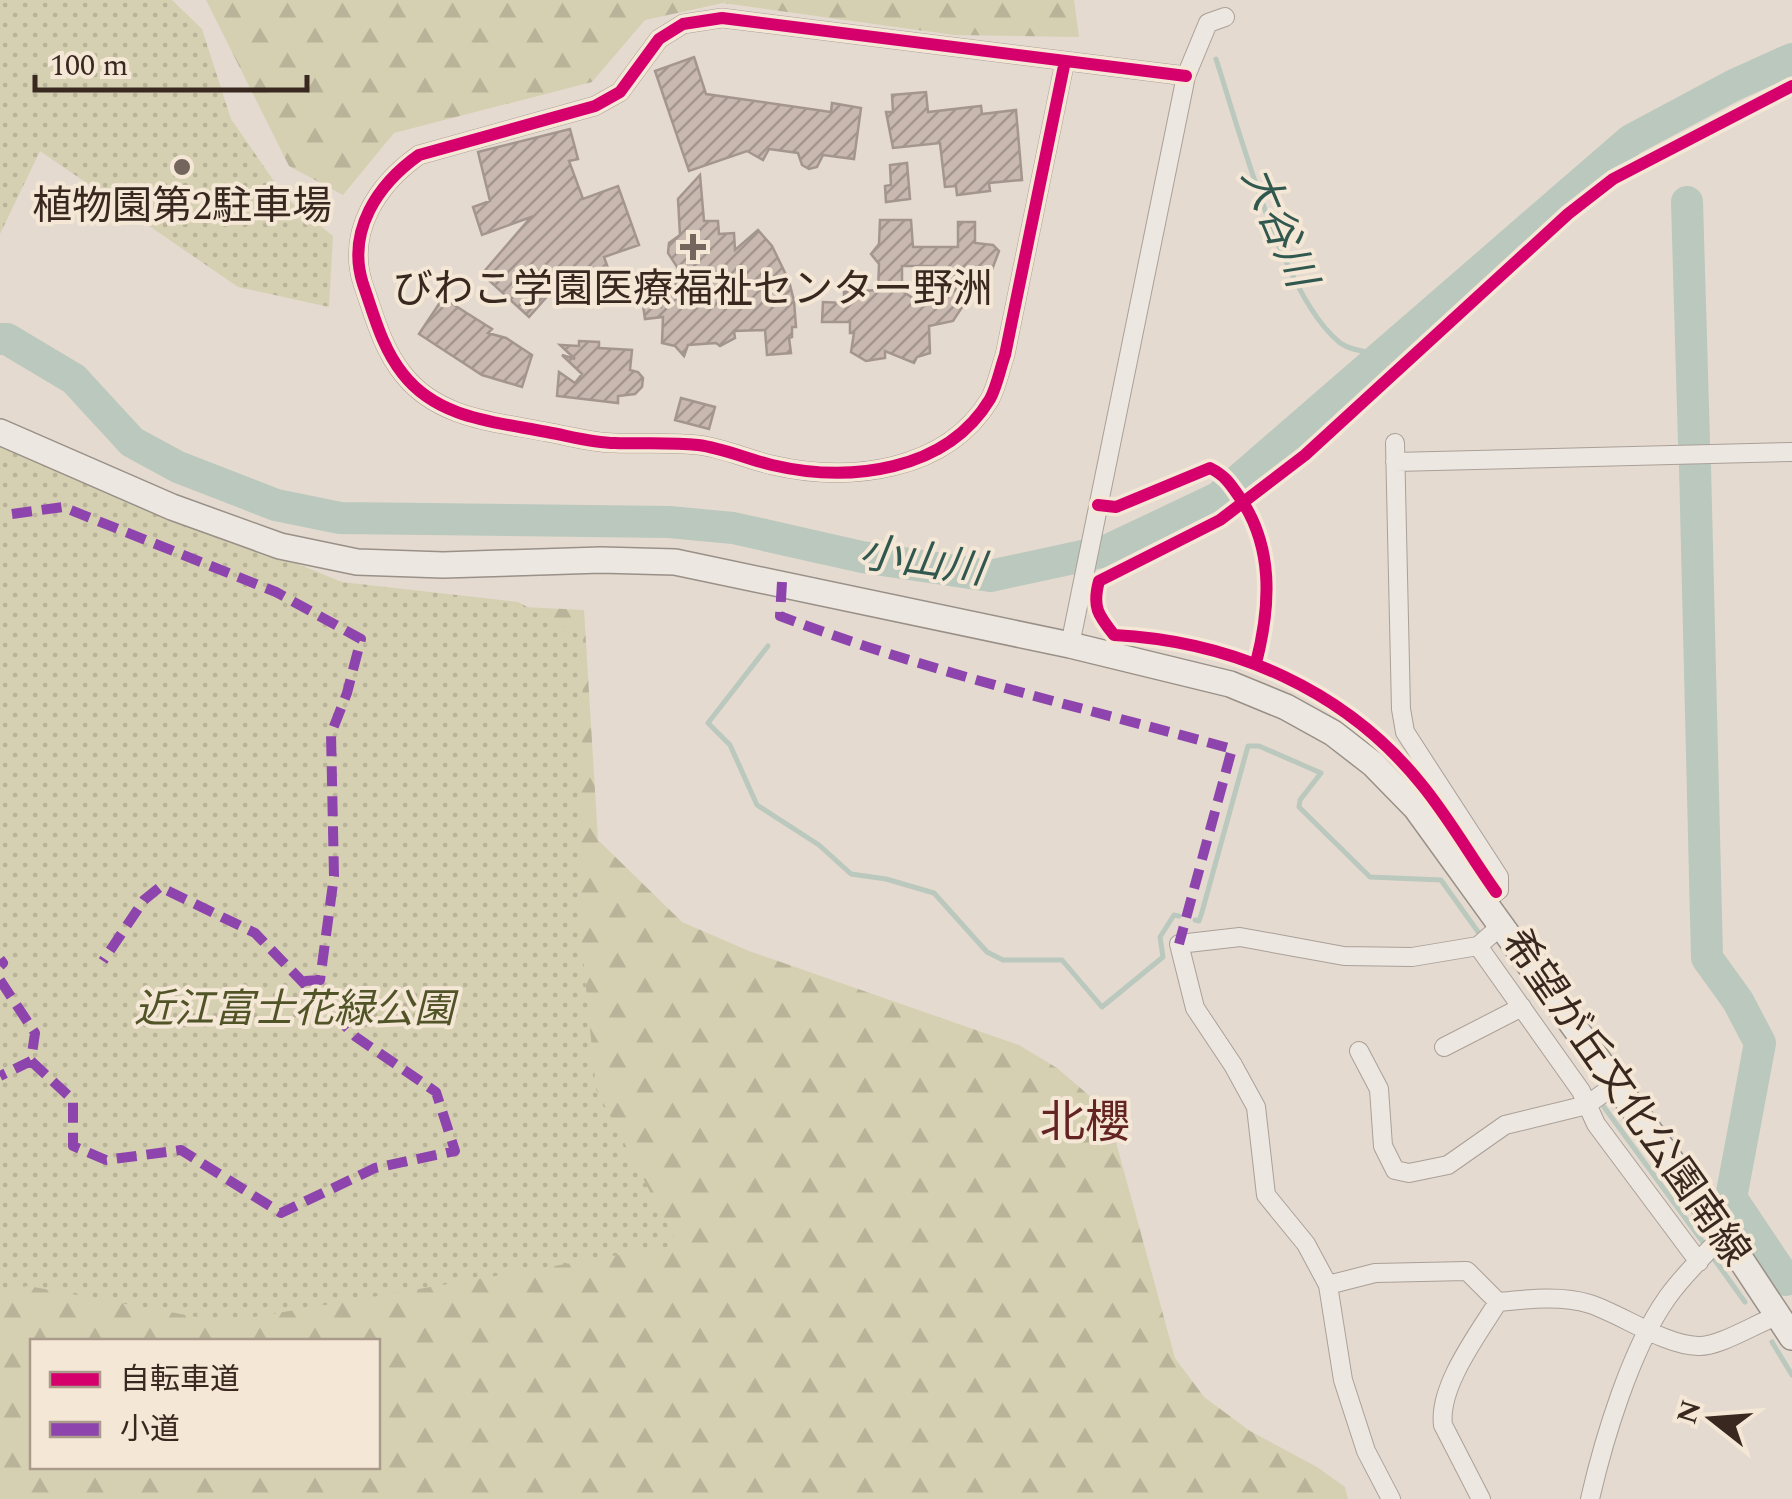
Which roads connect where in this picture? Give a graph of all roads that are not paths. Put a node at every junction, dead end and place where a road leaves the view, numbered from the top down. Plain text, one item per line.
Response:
1 (1225, 17) dead end
2 (1064, 60) junction
3 (1186, 76) junction
4 (0, 432) edge
5 (1792, 452) edge
6 (1070, 645) junction
7 (1484, 901) junction
8 (1502, 925) junction
9 (1478, 946) junction
10 (1522, 1008) junction
11 (1444, 1047) dead end
12 (1359, 1051) dead end
13 (1616, 1084) junction
14 (1587, 1105) junction
15 (1724, 1234) junction
16 (1699, 1262) junction
17 (1328, 1284) junction
18 (1498, 1302) junction
19 (1784, 1314) edge
20 (1649, 1329) junction
21 (1792, 1337) edge
22 (1391, 1499) edge
23 (1481, 1499) edge
24 (1590, 1499) edge

1 - 3 street
2 - 2 street
2 - 3 street
3 - 6 street
4 - 6 main road, 希望が丘文化公園南線
5 - 7 street
6 - 7 main road, 希望が丘文化公園南線
7 - 8 main road, 希望が丘文化公園南線
8 - 9 street
8 - 13 main road, 希望が丘文化公園南線
9 - 10 street
9 - 17 street
10 - 11 street
10 - 14 street
12 - 14 street
13 - 14 street
13 - 15 main road, 希望が丘文化公園南線
14 - 16 street
15 - 16 street
15 - 19 main road, 希望が丘文化公園南線
16 - 20 street
17 - 18 street
17 - 22 street
18 - 20 street
18 - 23 street
19 - 20 street
19 - 21 main road, 希望が丘文化公園南線
20 - 24 street

